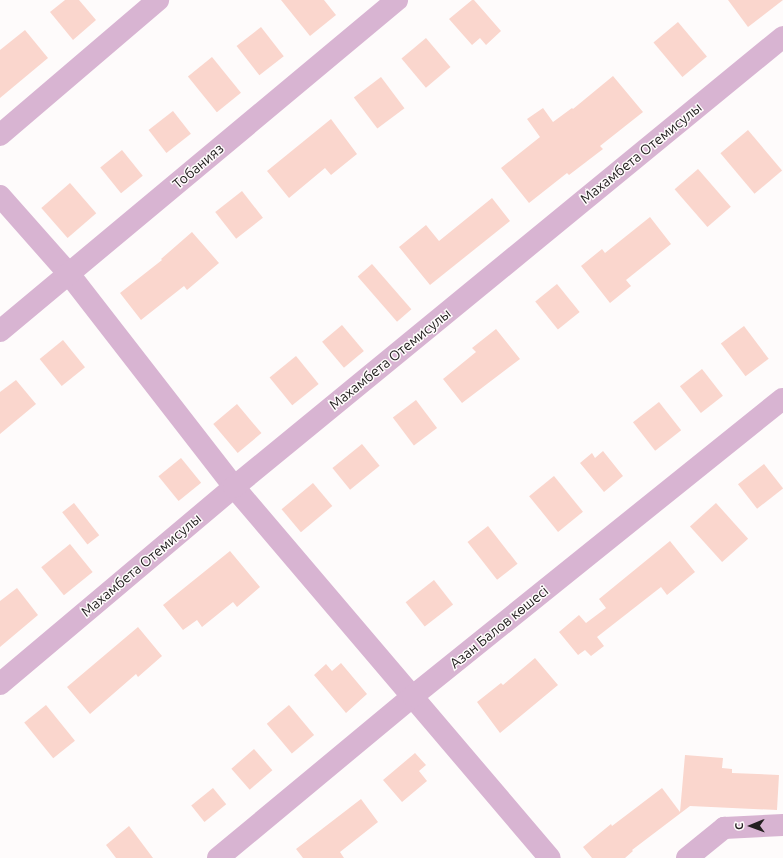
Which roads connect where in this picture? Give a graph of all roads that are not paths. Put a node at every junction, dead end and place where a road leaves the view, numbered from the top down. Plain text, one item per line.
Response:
1 (158, 0) edge
2 (397, 0) edge
3 (783, 36) edge
4 (0, 135) edge
5 (0, 196) edge
6 (69, 274) junction
7 (0, 331) edge
8 (783, 399) edge
9 (234, 487) junction
10 (0, 684) edge
11 (413, 696) junction
12 (783, 825) edge
13 (218, 858) edge
14 (550, 858) edge
15 (687, 858) edge

1 - 4 street
2 - 6 street, Тобанияз
3 - 9 street, Махамбета Отемисулы
5 - 6 street
6 - 7 street, Тобанияз
6 - 9 street
8 - 11 street, Азан Балов көшесі
9 - 10 street, Махамбета Отемисулы
9 - 11 street
11 - 13 street, Азан Балов көшесі
11 - 14 street
12 - 15 street

